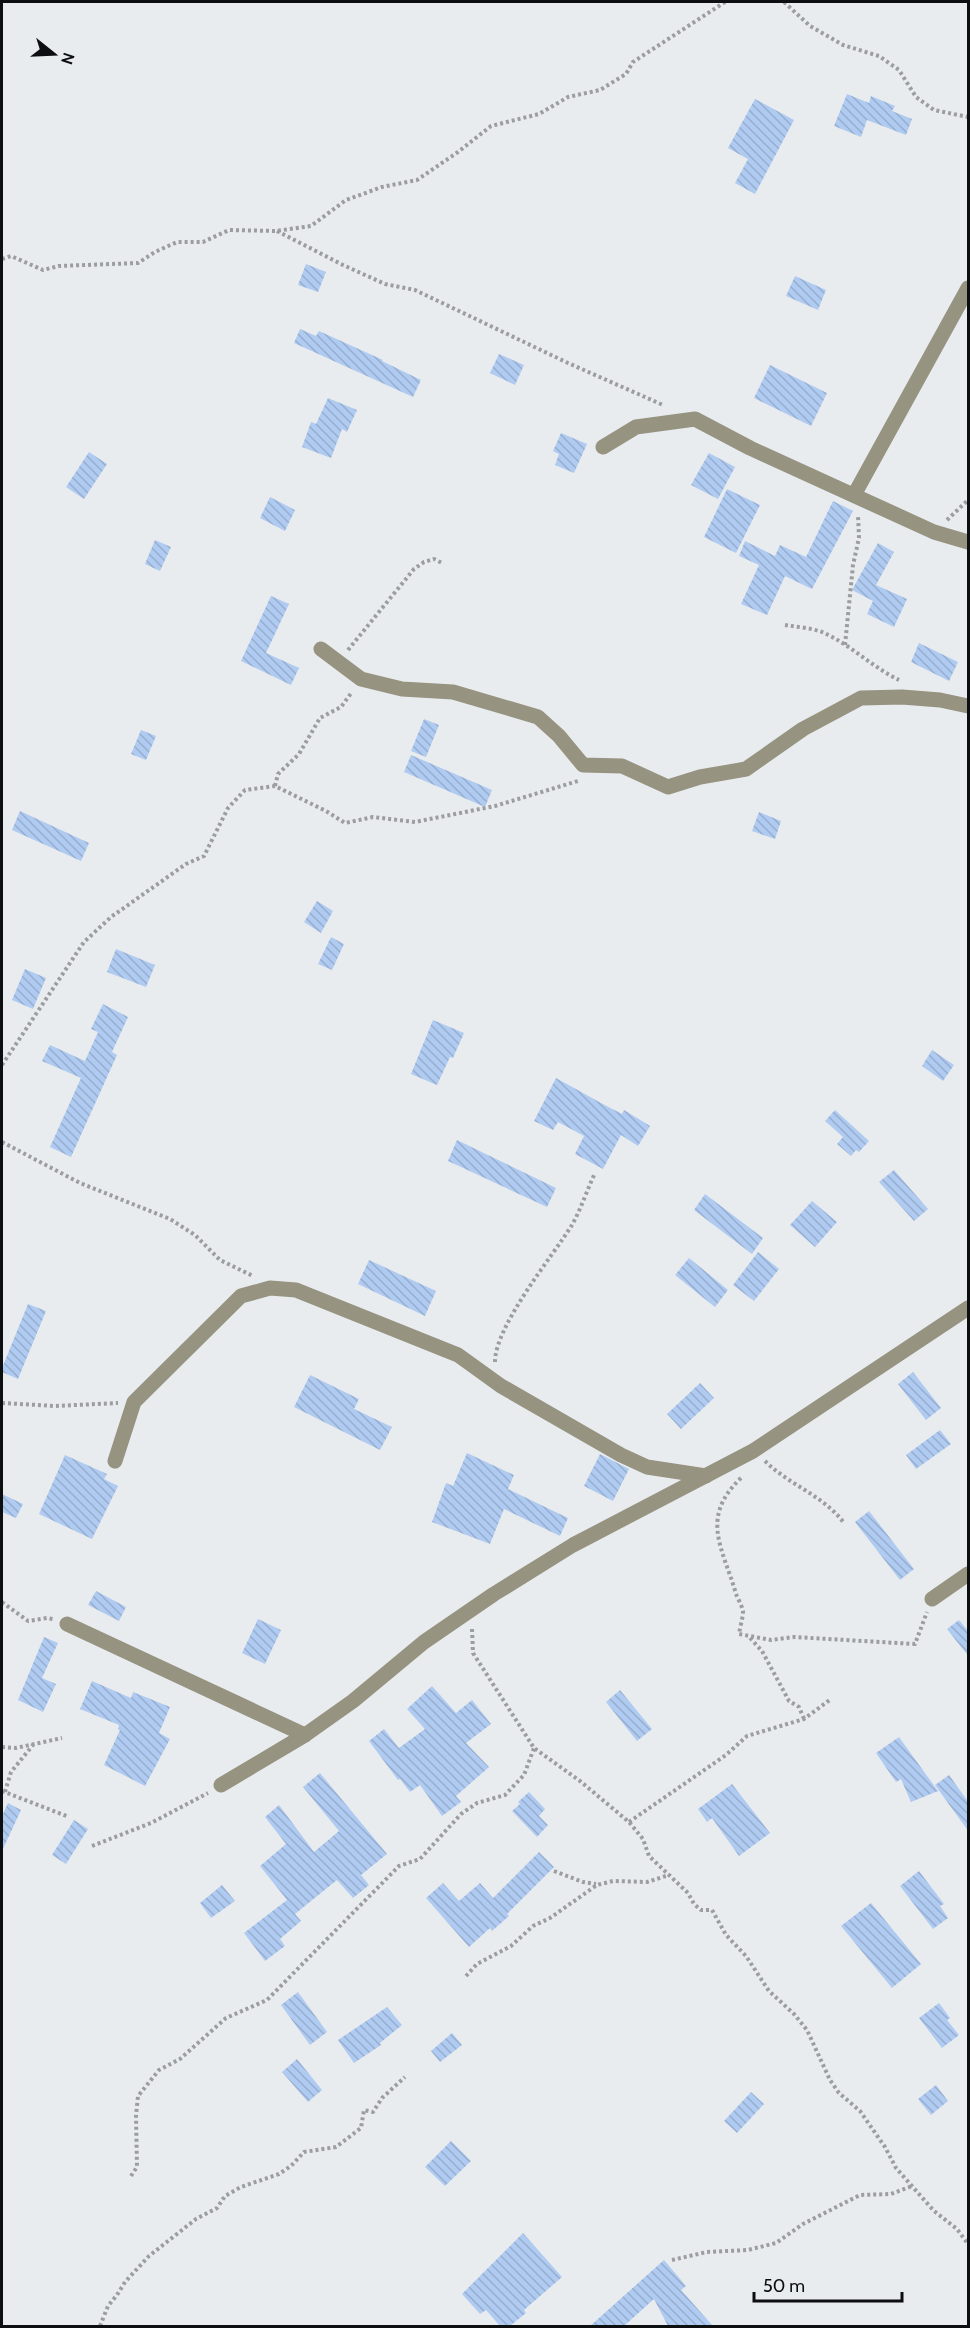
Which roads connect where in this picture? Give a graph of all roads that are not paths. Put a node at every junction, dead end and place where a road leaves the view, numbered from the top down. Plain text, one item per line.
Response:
1 (969, 288) edge
2 (603, 447) dead end
3 (854, 495) junction
4 (969, 542) edge
5 (321, 649) dead end
6 (969, 706) edge
7 (969, 1308) edge
8 (115, 1461) dead end
9 (706, 1476) junction
10 (969, 1574) edge
11 (932, 1599) road end
12 (67, 1624) road end
13 (304, 1735) junction
14 (221, 1785) road end

1 - 3 street
2 - 3 street
3 - 4 street
5 - 6 street
7 - 9 street
8 - 9 street
9 - 13 street
10 - 11 street
12 - 13 street
13 - 14 street

